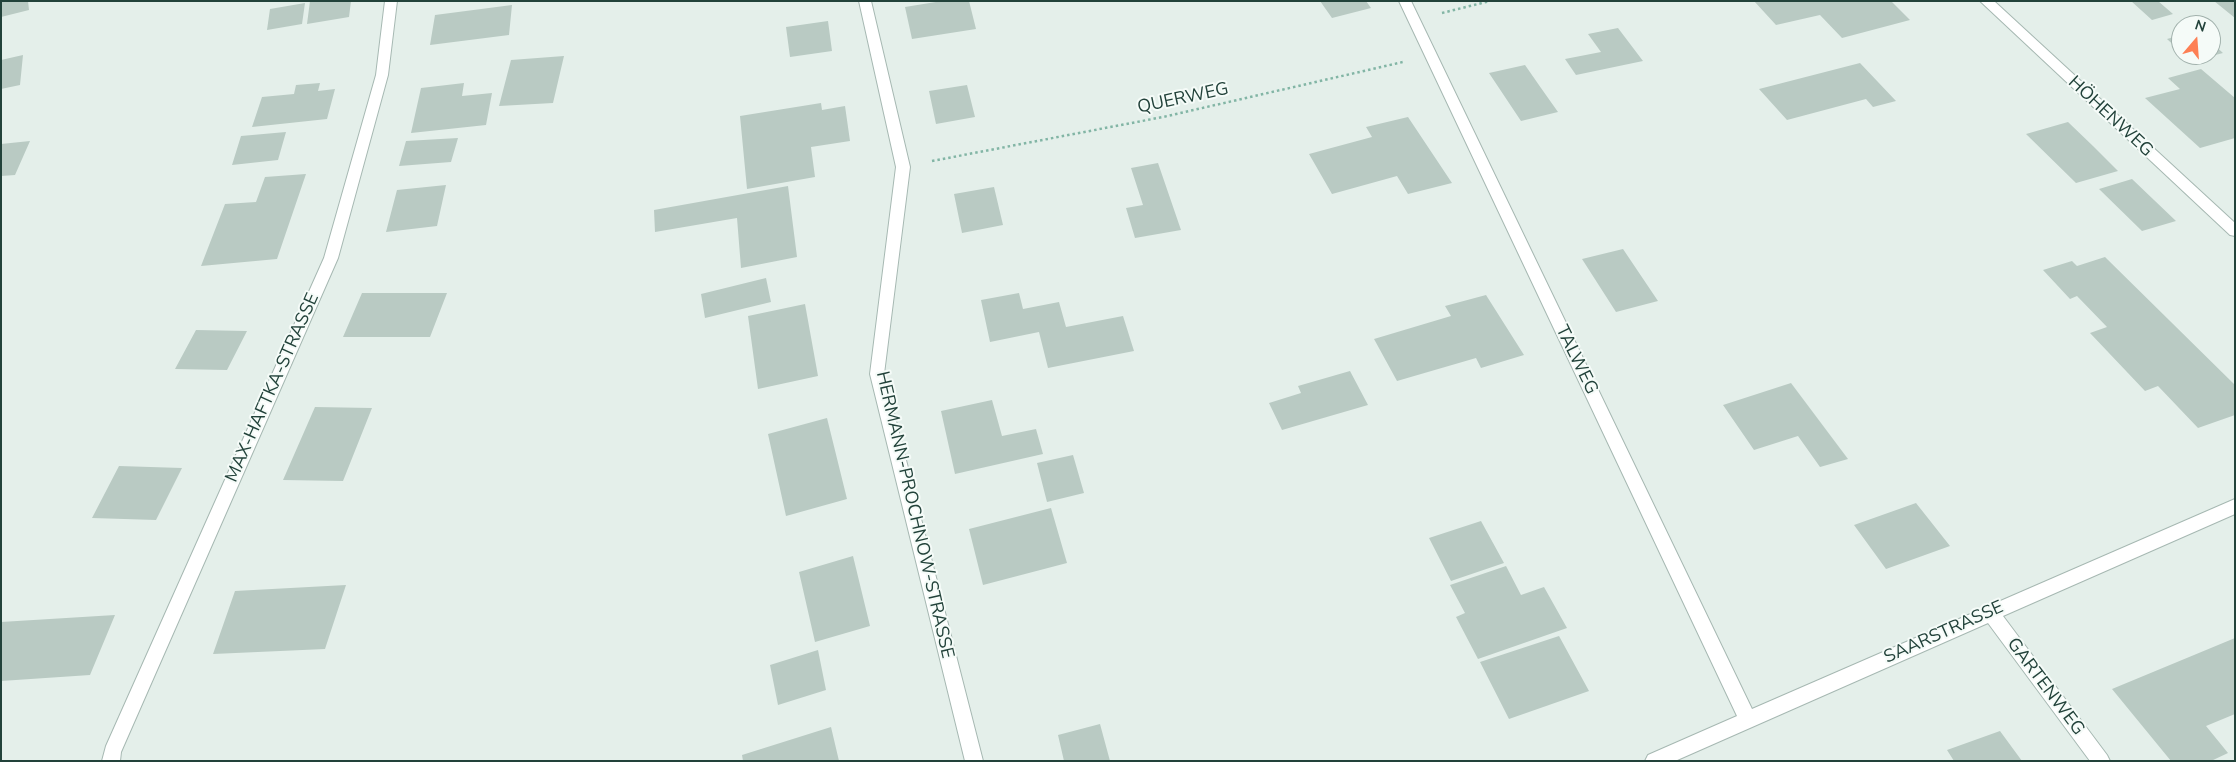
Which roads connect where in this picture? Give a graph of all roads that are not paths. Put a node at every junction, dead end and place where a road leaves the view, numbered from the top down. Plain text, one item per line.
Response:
1 (391, 1) edge
2 (865, 1) edge
3 (1405, 1) edge
4 (1986, 1) edge
5 (2235, 231) edge
6 (2235, 506) edge
7 (1990, 612) junction
8 (1747, 718) junction
9 (111, 761) edge
10 (974, 761) edge
11 (1654, 761) edge
12 (2101, 761) edge

1 - 9 street, MAX-HAFTKA-STRASSE
2 - 10 street, HERMANN-PROCHNOW-STRASSE
3 - 8 street, TALWEG
4 - 5 street, HÖHENWEG
6 - 7 street, SAARSTRASSE
7 - 8 street, SAARSTRASSE
7 - 12 street, GARTENWEG
8 - 11 street, SAARSTRASSE

